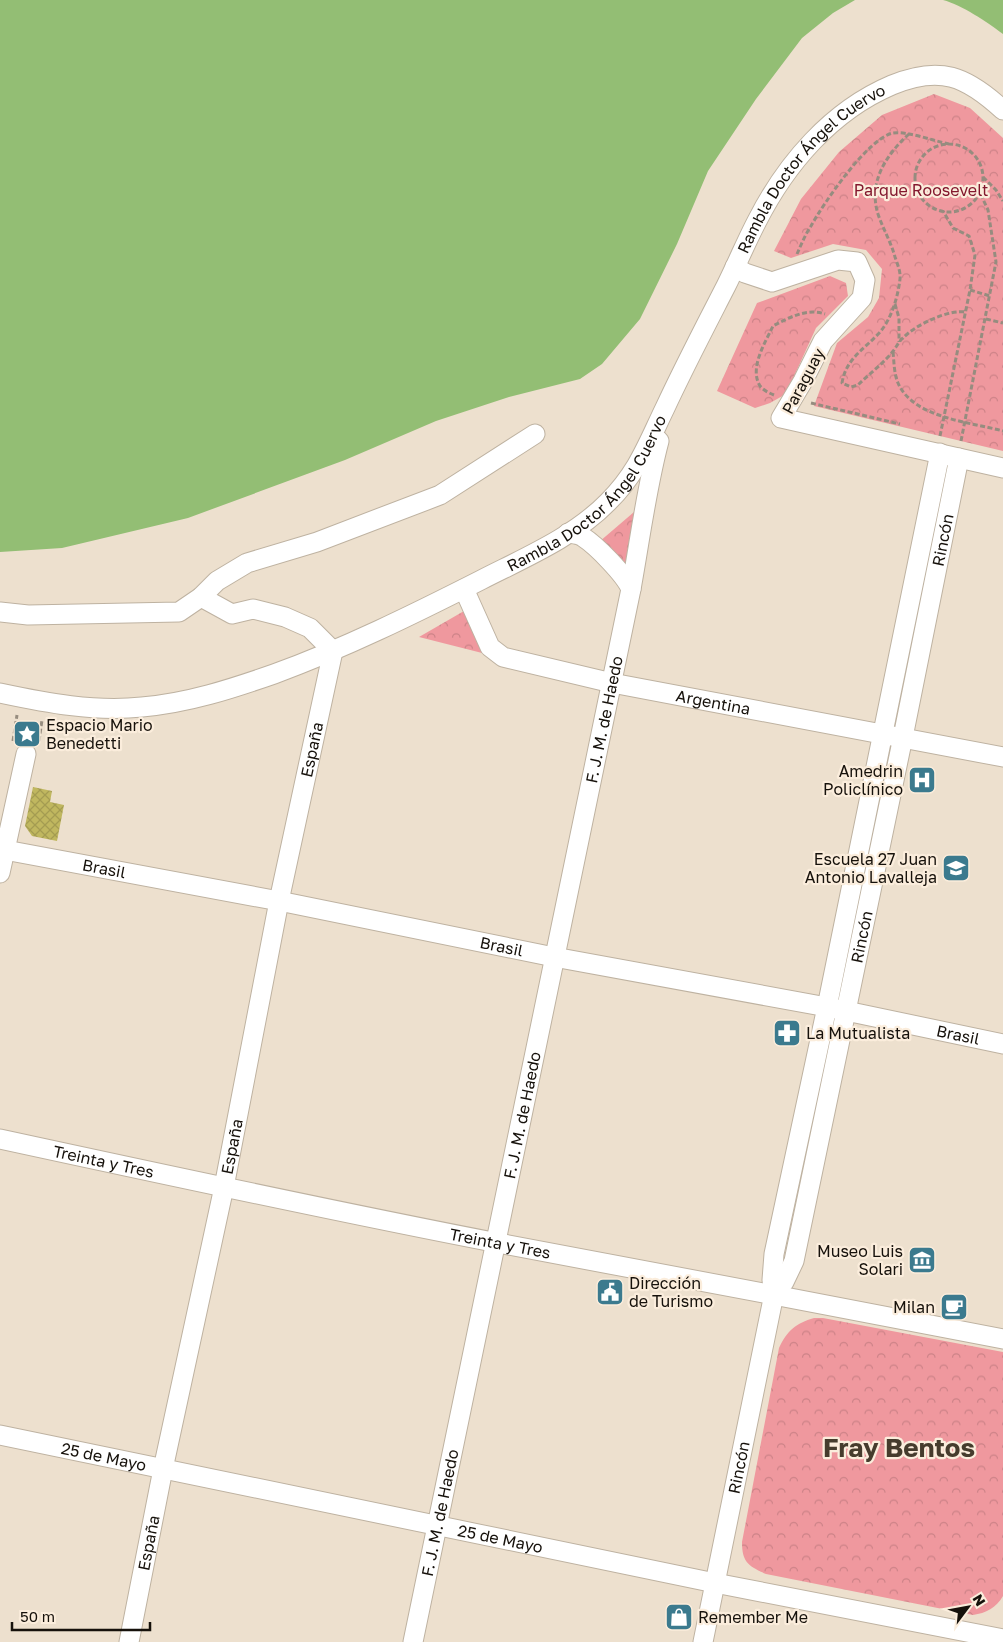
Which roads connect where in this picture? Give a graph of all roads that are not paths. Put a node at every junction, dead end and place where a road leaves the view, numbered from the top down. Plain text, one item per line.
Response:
1 (1003, 110) edge
2 (735, 267) junction
3 (672, 394) junction
4 (535, 434) dead end
5 (940, 453) junction
6 (959, 458) junction
7 (1003, 468) edge
8 (568, 533) junction
9 (464, 589) junction
10 (631, 589) junction
11 (202, 597) junction
12 (0, 612) edge
13 (333, 650) junction
14 (612, 683) junction
15 (0, 693) edge
16 (882, 733) junction
17 (904, 737) junction
18 (19, 748) road end
19 (1003, 757) edge
20 (2, 849) edge
21 (0, 873) edge
22 (279, 901) junction
23 (554, 957) junction
24 (827, 1008) junction
25 (846, 1012) junction
26 (1003, 1044) edge
27 (0, 1139) edge
28 (224, 1187) junction
29 (496, 1242) junction
30 (774, 1294) junction
31 (1003, 1339) edge
32 (0, 1435) edge
33 (163, 1469) junction
34 (438, 1525) junction
35 (715, 1583) junction
36 (1003, 1639) edge
37 (129, 1642) edge
38 (413, 1642) edge
39 (703, 1642) edge

1 - 2 street, Rambla Doctor Ángel Cuervo
2 - 3 street, Rambla Doctor Ángel Cuervo
2 - 5 street, Paraguay
3 - 8 street, Rambla Doctor Ángel Cuervo
3 - 10 street, F. J. M. de Haedo
4 - 11 street
5 - 6 street, Paraguay
5 - 16 street, Rincón
6 - 7 street, Paraguay
6 - 17 street, Rincón
8 - 9 street, Rambla Doctor Ángel Cuervo
8 - 10 street
9 - 13 street, Rambla Doctor Ángel Cuervo
9 - 14 street, Argentina
10 - 14 street, F. J. M. de Haedo
11 - 12 street
11 - 13 street
13 - 15 street, Rambla Doctor Ángel Cuervo
13 - 22 street, España
14 - 16 street, Argentina
14 - 23 street, F. J. M. de Haedo
16 - 17 street, Argentina
16 - 24 street, Rincón
17 - 19 street, Argentina
17 - 25 street, Rincón
18 - 20 street
20 - 21 street
20 - 22 street, Brasil
22 - 23 street, Brasil
22 - 28 street, España
23 - 24 street, Brasil
23 - 29 street, F. J. M. de Haedo
24 - 25 street, Brasil
24 - 30 street, Rincón
25 - 26 street, Brasil
25 - 30 street, Rincón
27 - 28 street, Treinta y Tres
28 - 29 street, Treinta y Tres
28 - 33 street, España
29 - 30 street, Treinta y Tres
29 - 34 street, F. J. M. de Haedo
30 - 31 street, Treinta y Tres
30 - 35 street, Rincón
32 - 33 street, 25 de Mayo
33 - 34 street, 25 de Mayo
33 - 37 street, España
34 - 35 street, 25 de Mayo
34 - 38 street, F. J. M. de Haedo
35 - 36 street, 25 de Mayo
35 - 39 street, Rincón

